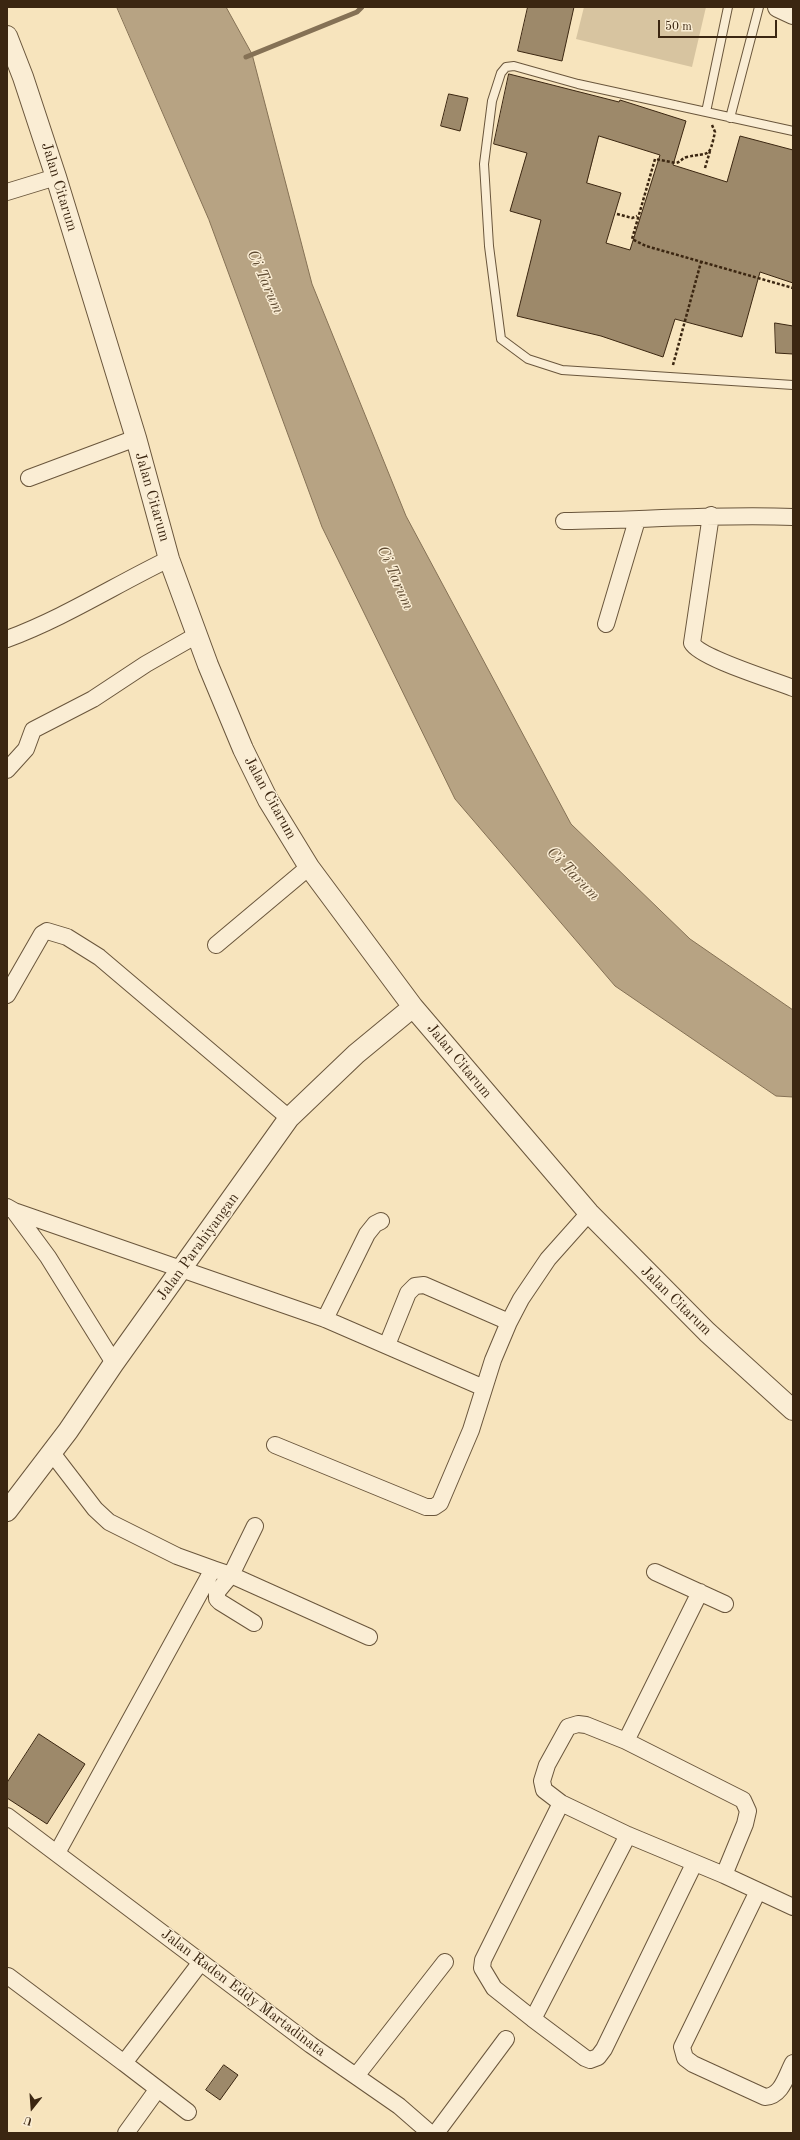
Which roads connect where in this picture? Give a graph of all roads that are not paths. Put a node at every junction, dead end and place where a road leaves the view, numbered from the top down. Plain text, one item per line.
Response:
1 (728, 7) edge
2 (760, 7) edge
3 (7, 36) edge
4 (706, 112) junction
5 (730, 118) junction
6 (793, 131) edge
7 (56, 178) junction
8 (7, 192) edge
9 (793, 385) edge
10 (136, 438) junction
11 (29, 478) dead end
12 (711, 515) junction
13 (793, 517) edge
14 (564, 520) dead end
15 (637, 520) junction
16 (169, 559) junction
17 (606, 624) dead end
18 (197, 635) junction
19 (7, 639) edge
20 (793, 688) edge
21 (7, 770) edge
22 (310, 867) junction
23 (216, 945) dead end
24 (7, 996) edge
25 (414, 1007) junction
26 (289, 1118) junction
27 (10, 1209) edge
28 (589, 1213) junction
29 (381, 1221) dead end
30 (183, 1269) junction
31 (325, 1320) junction
32 (509, 1322) junction
33 (387, 1345) junction
34 (114, 1363) junction
35 (484, 1388) junction
36 (793, 1410) edge
37 (275, 1445) dead end
38 (52, 1453) junction
39 (7, 1511) edge
40 (255, 1526) dead end
41 (213, 1569) junction
42 (655, 1572) dead end
43 (231, 1575) junction
44 (700, 1592) junction
45 (725, 1604) dead end
46 (254, 1623) dead end
47 (369, 1637) dead end
48 (626, 1742) junction
49 (561, 1803) junction
50 (7, 1816) edge
51 (628, 1835) junction
52 (57, 1852) junction
53 (694, 1864) junction
54 (724, 1875) junction
55 (758, 1891) junction
56 (793, 1907) edge
57 (201, 1962) junction
58 (445, 1962) dead end
59 (8, 1976) edge
60 (532, 2019) junction
61 (506, 2039) dead end
62 (124, 2063) junction
63 (793, 2064) edge
64 (356, 2076) junction
65 (157, 2090) junction
66 (188, 2112) dead end
67 (126, 2133) edge
68 (430, 2133) edge
69 (436, 2133) edge

1 - 4 lane
2 - 5 lane
3 - 7 street, Jalan Citarum
4 - 5 lane
4 - 9 lane
5 - 6 lane
7 - 8 street
7 - 10 street, Jalan Citarum
10 - 11 street
10 - 16 street, Jalan Citarum
12 - 13 street
12 - 15 street
12 - 20 street
14 - 15 street
15 - 17 street
16 - 18 street, Jalan Citarum
16 - 19 street
18 - 21 street
18 - 22 street, Jalan Citarum
22 - 23 street
22 - 25 street, Jalan Citarum
24 - 26 street
25 - 26 street, Jalan Parahiyangan
25 - 28 street, Jalan Citarum
26 - 30 street, Jalan Parahiyangan
27 - 30 street
27 - 34 street
28 - 32 street
28 - 36 street, Jalan Citarum
29 - 31 street
30 - 31 street
30 - 34 street, Jalan Parahiyangan
31 - 33 street
32 - 33 street
32 - 35 street
33 - 35 street
34 - 38 street, Jalan Parahiyangan
35 - 37 street
38 - 39 street, Jalan Parahiyangan
38 - 41 street
40 - 43 street
41 - 43 street
41 - 52 street
42 - 44 street
43 - 46 street
43 - 47 street
44 - 45 street
44 - 48 street
48 - 49 street
48 - 54 street
49 - 51 street
49 - 60 street
50 - 52 street, Jalan Raden Eddy Martadinata
51 - 53 street
51 - 60 street
52 - 57 street, Jalan Raden Eddy Martadinata
53 - 54 street
53 - 60 street
54 - 55 street
55 - 56 street
55 - 63 street
57 - 62 street
57 - 64 street, Jalan Raden Eddy Martadinata
58 - 64 street
59 - 62 street
61 - 69 street
62 - 65 street
64 - 68 street, Jalan Raden Eddy Martadinata
65 - 66 street
65 - 67 street

